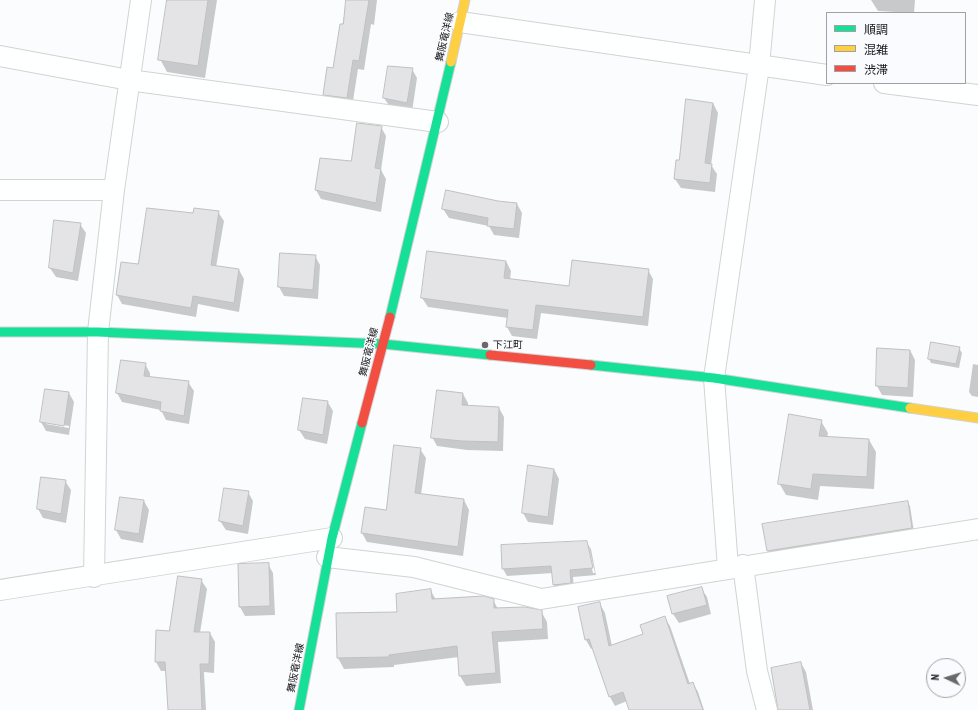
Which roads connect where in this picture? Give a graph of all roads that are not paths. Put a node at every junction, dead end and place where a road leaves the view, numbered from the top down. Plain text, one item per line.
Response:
1 (141, 0) edge
2 (465, 0) edge
3 (765, 0) edge
4 (460, 22) junction
5 (0, 56) edge
6 (759, 66) junction
7 (826, 75) edge
8 (129, 80) junction
9 (892, 84) edge
10 (978, 95) edge
11 (438, 122) junction
12 (0, 190) edge
13 (114, 190) junction
14 (0, 332) edge
15 (98, 332) junction
16 (383, 344) junction
17 (714, 378) junction
18 (978, 418) edge
19 (978, 529) edge
20 (330, 548) junction
21 (735, 566) junction
22 (94, 577) junction
23 (0, 590) edge
24 (299, 710) edge
25 (767, 710) edge

1 - 8 street
2 - 4 street, 舞阪竜洋線
3 - 6 street
4 - 6 street
4 - 11 street, 舞阪竜洋線
5 - 8 street
6 - 7 street
6 - 17 street
8 - 11 street
8 - 13 street
9 - 10 street
11 - 16 street, 舞阪竜洋線
12 - 13 street
13 - 15 street
14 - 15 street
15 - 16 street
15 - 22 street
16 - 17 street
16 - 20 street, 舞阪竜洋線
17 - 18 street
17 - 21 street
19 - 21 street
20 - 21 street
20 - 22 street
20 - 24 street, 舞阪竜洋線
21 - 25 street
22 - 23 street

